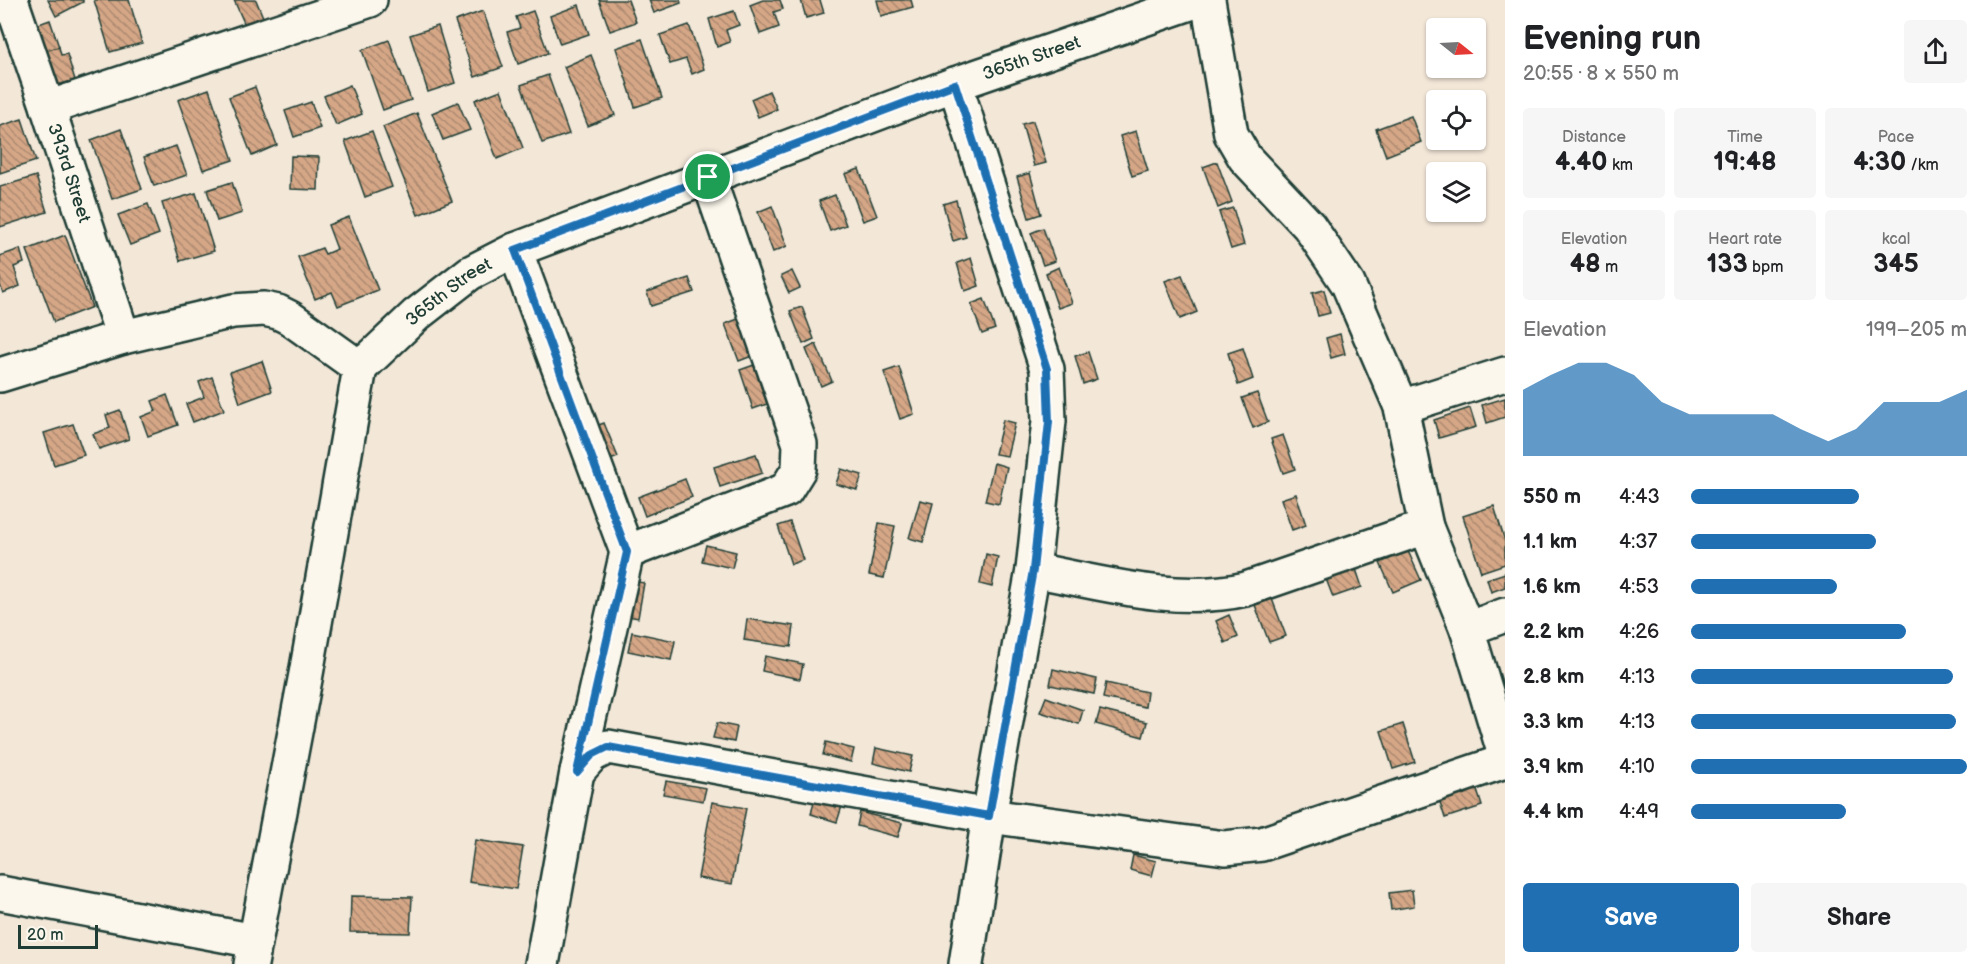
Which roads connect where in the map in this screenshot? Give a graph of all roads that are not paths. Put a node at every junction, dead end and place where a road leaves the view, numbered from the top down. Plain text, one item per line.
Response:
1 (11, 0) edge
2 (370, 0) edge
3 (1199, 0) edge
4 (1208, 0) edge
5 (955, 84) junction
6 (48, 108) junction
7 (708, 177) junction
8 (515, 250) junction
9 (123, 337) junction
10 (360, 368) junction
11 (1505, 374) edge
12 (0, 375) edge
13 (1401, 407) junction
14 (1426, 527) junction
15 (627, 552) junction
16 (1033, 570) junction
17 (1505, 615) edge
18 (1467, 629) junction
19 (1505, 755) edge
20 (1505, 760) edge
21 (577, 772) junction
22 (989, 816) junction
23 (2, 888) edge
24 (253, 952) edge
25 (542, 964) edge
26 (966, 964) edge

1 - 6 street
2 - 6 street, 393rd Street
3 - 5 street, 365th Street
4 - 13 street
5 - 7 street, 365th Street
5 - 16 street
6 - 9 street, 393rd Street
7 - 8 street, 365th Street
7 - 15 street
8 - 10 street, 365th Street
8 - 15 street
9 - 10 street
9 - 12 street
10 - 24 street
11 - 13 street
13 - 14 street
14 - 16 street
14 - 18 street
15 - 21 street
16 - 22 street
17 - 18 street
18 - 19 street
20 - 22 street
21 - 22 street
21 - 25 street
22 - 26 street
23 - 24 street

